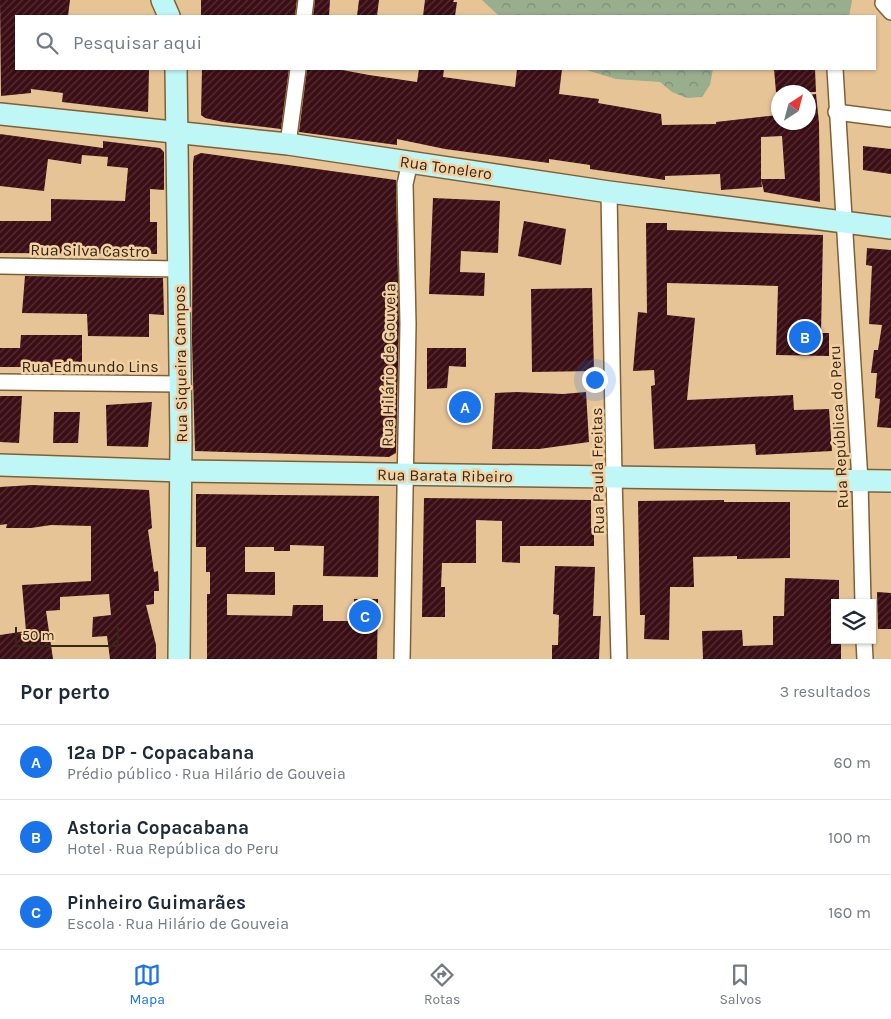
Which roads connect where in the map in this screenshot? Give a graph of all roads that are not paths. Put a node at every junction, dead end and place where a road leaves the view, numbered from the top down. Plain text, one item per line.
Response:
1 (162, 0) edge
2 (306, 0) edge
3 (884, 0) edge
4 (891, 12) edge
5 (168, 15) edge
6 (304, 15) edge
7 (176, 70) edge
8 (298, 70) edge
9 (835, 70) edge
10 (836, 112) junction
11 (0, 114) edge
12 (891, 119) edge
13 (177, 132) junction
14 (288, 144) junction
15 (410, 162) junction
16 (609, 192) junction
17 (843, 222) junction
18 (891, 228) edge
19 (0, 266) edge
20 (179, 269) junction
21 (0, 382) edge
22 (179, 384) junction
23 (0, 465) edge
24 (181, 471) junction
25 (405, 474) junction
26 (614, 477) junction
27 (860, 481) junction
28 (891, 481) edge
29 (863, 599) edge
30 (864, 644) edge
31 (179, 659) edge
32 (402, 659) edge
33 (619, 659) edge
34 (865, 659) edge

1 - 5 main road
2 - 6 street
3 - 4 street
7 - 13 main road, Rua Siqueira Campos
8 - 14 street
9 - 10 street, Rua República do Peru
10 - 12 street
10 - 17 street, Rua República do Peru
11 - 13 main road, Rua Tonelero
13 - 14 main road, Rua Tonelero
13 - 20 main road, Rua Siqueira Campos
14 - 15 main road, Rua Tonelero
15 - 16 main road, Rua Tonelero
15 - 25 street, Rua Hilário de Gouveia
16 - 17 main road, Rua Tonelero
16 - 26 street, Rua Paula Freitas
17 - 18 main road, Rua Tonelero
17 - 27 street, Rua República do Peru
19 - 20 street, Rua Silva Castro
20 - 22 main road, Rua Siqueira Campos
21 - 22 street, Rua Edmundo Lins
22 - 24 main road, Rua Siqueira Campos
23 - 24 main road, Rua Barata Ribeiro
24 - 25 main road, Rua Barata Ribeiro
24 - 31 main road, Rua Siqueira Campos
25 - 26 main road, Rua Barata Ribeiro
25 - 32 street, Rua Hilário de Gouveia
26 - 27 main road, Rua Barata Ribeiro
26 - 33 street, Rua Paula Freitas
27 - 28 main road, Rua Barata Ribeiro
27 - 29 street, Rua República do Peru
30 - 34 street

